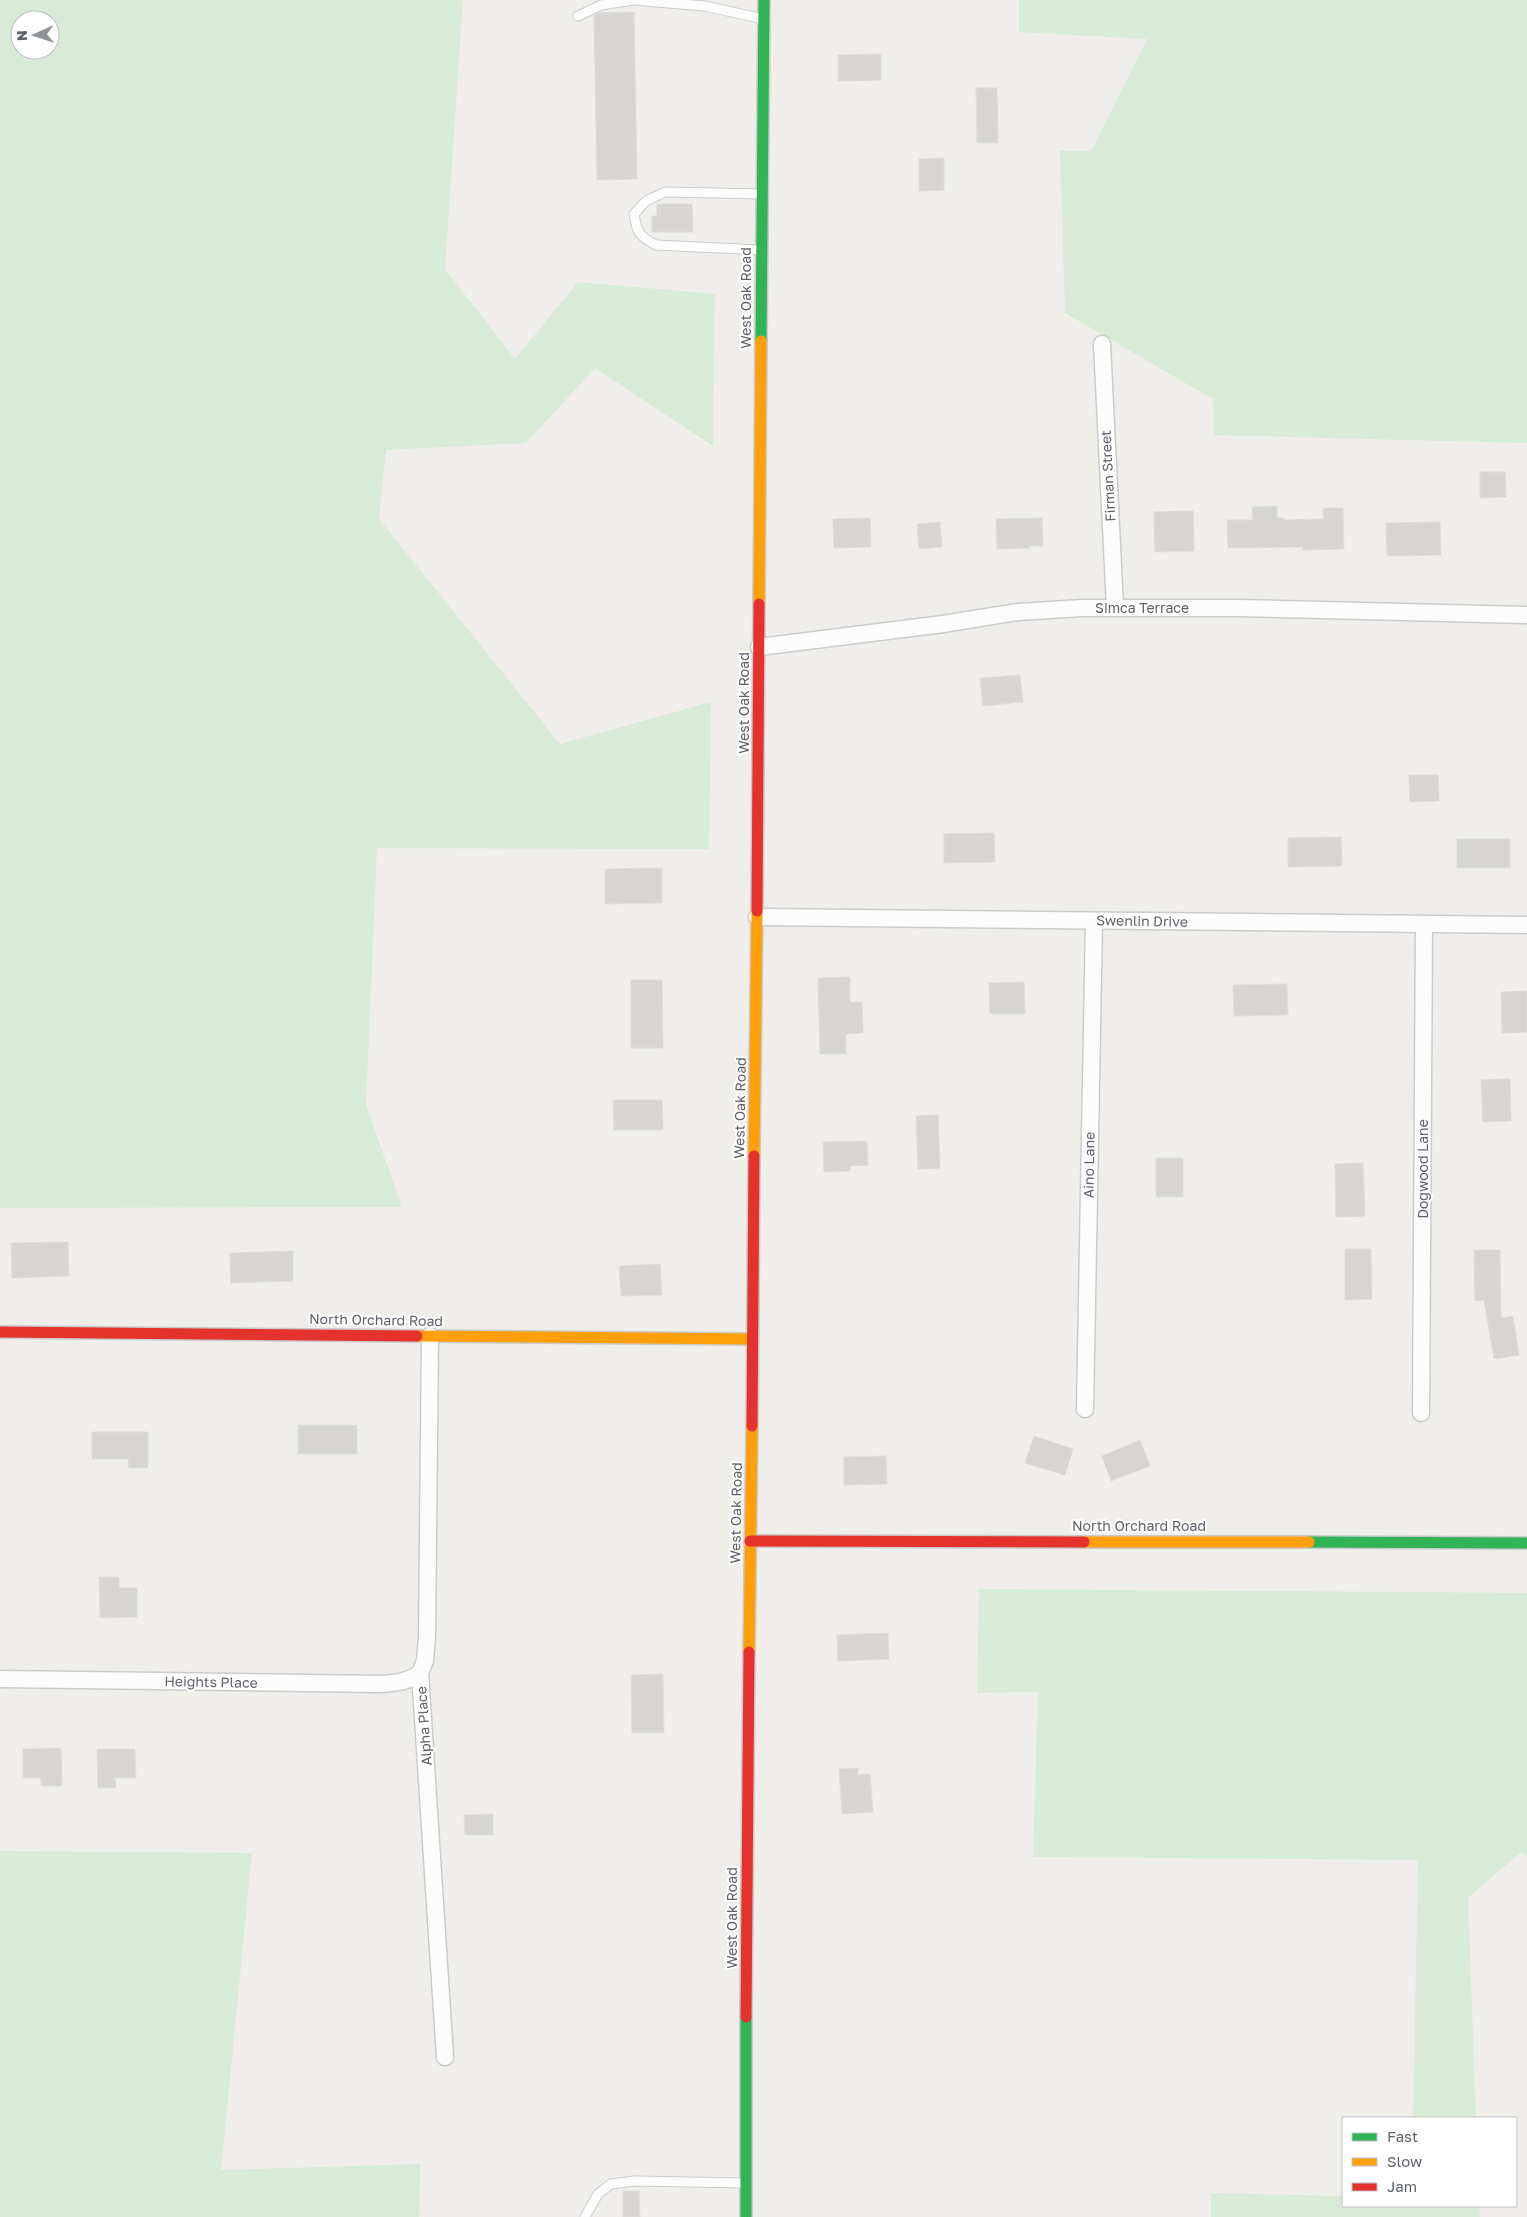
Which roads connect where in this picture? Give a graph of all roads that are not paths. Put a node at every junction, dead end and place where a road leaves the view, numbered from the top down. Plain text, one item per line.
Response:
1 (764, 0) edge
2 (578, 16) dead end
3 (763, 20) junction
4 (762, 194) junction
5 (761, 250) junction
6 (1102, 344) dead end
7 (1115, 608) junction
8 (1527, 615) edge
9 (759, 647) junction
10 (757, 917) junction
11 (1094, 921) junction
12 (1424, 924) junction
13 (1527, 924) edge
14 (0, 1332) edge
15 (430, 1336) junction
16 (752, 1339) junction
17 (1085, 1409) dead end
18 (1421, 1413) dead end
19 (750, 1541) junction
20 (1527, 1544) edge
21 (420, 1673) junction
22 (0, 1679) edge
23 (445, 2057) dead end
24 (746, 2182) junction
25 (585, 2217) edge
26 (746, 2217) edge

1 - 3 street, West Oak Road
2 - 3 lane
3 - 4 street, West Oak Road
4 - 5 street, West Oak Road
4 - 5 lane
5 - 9 street, West Oak Road
6 - 7 street, Firman Street
7 - 8 street, Simca Terrace
7 - 9 street, Simca Terrace
9 - 10 street, West Oak Road
10 - 11 street, Swenlin Drive
10 - 16 street, West Oak Road
11 - 12 street, Swenlin Drive
11 - 17 street, Aino Lane
12 - 13 street, Swenlin Drive
12 - 18 street, Dogwood Lane
14 - 15 street, North Orchard Road
15 - 16 street, North Orchard Road
15 - 21 street, Alpha Place
16 - 19 street, West Oak Road
19 - 20 street, North Orchard Road
19 - 24 street, West Oak Road
21 - 22 street, Heights Place
21 - 23 street, Alpha Place
24 - 25 lane
24 - 26 street, West Oak Road

